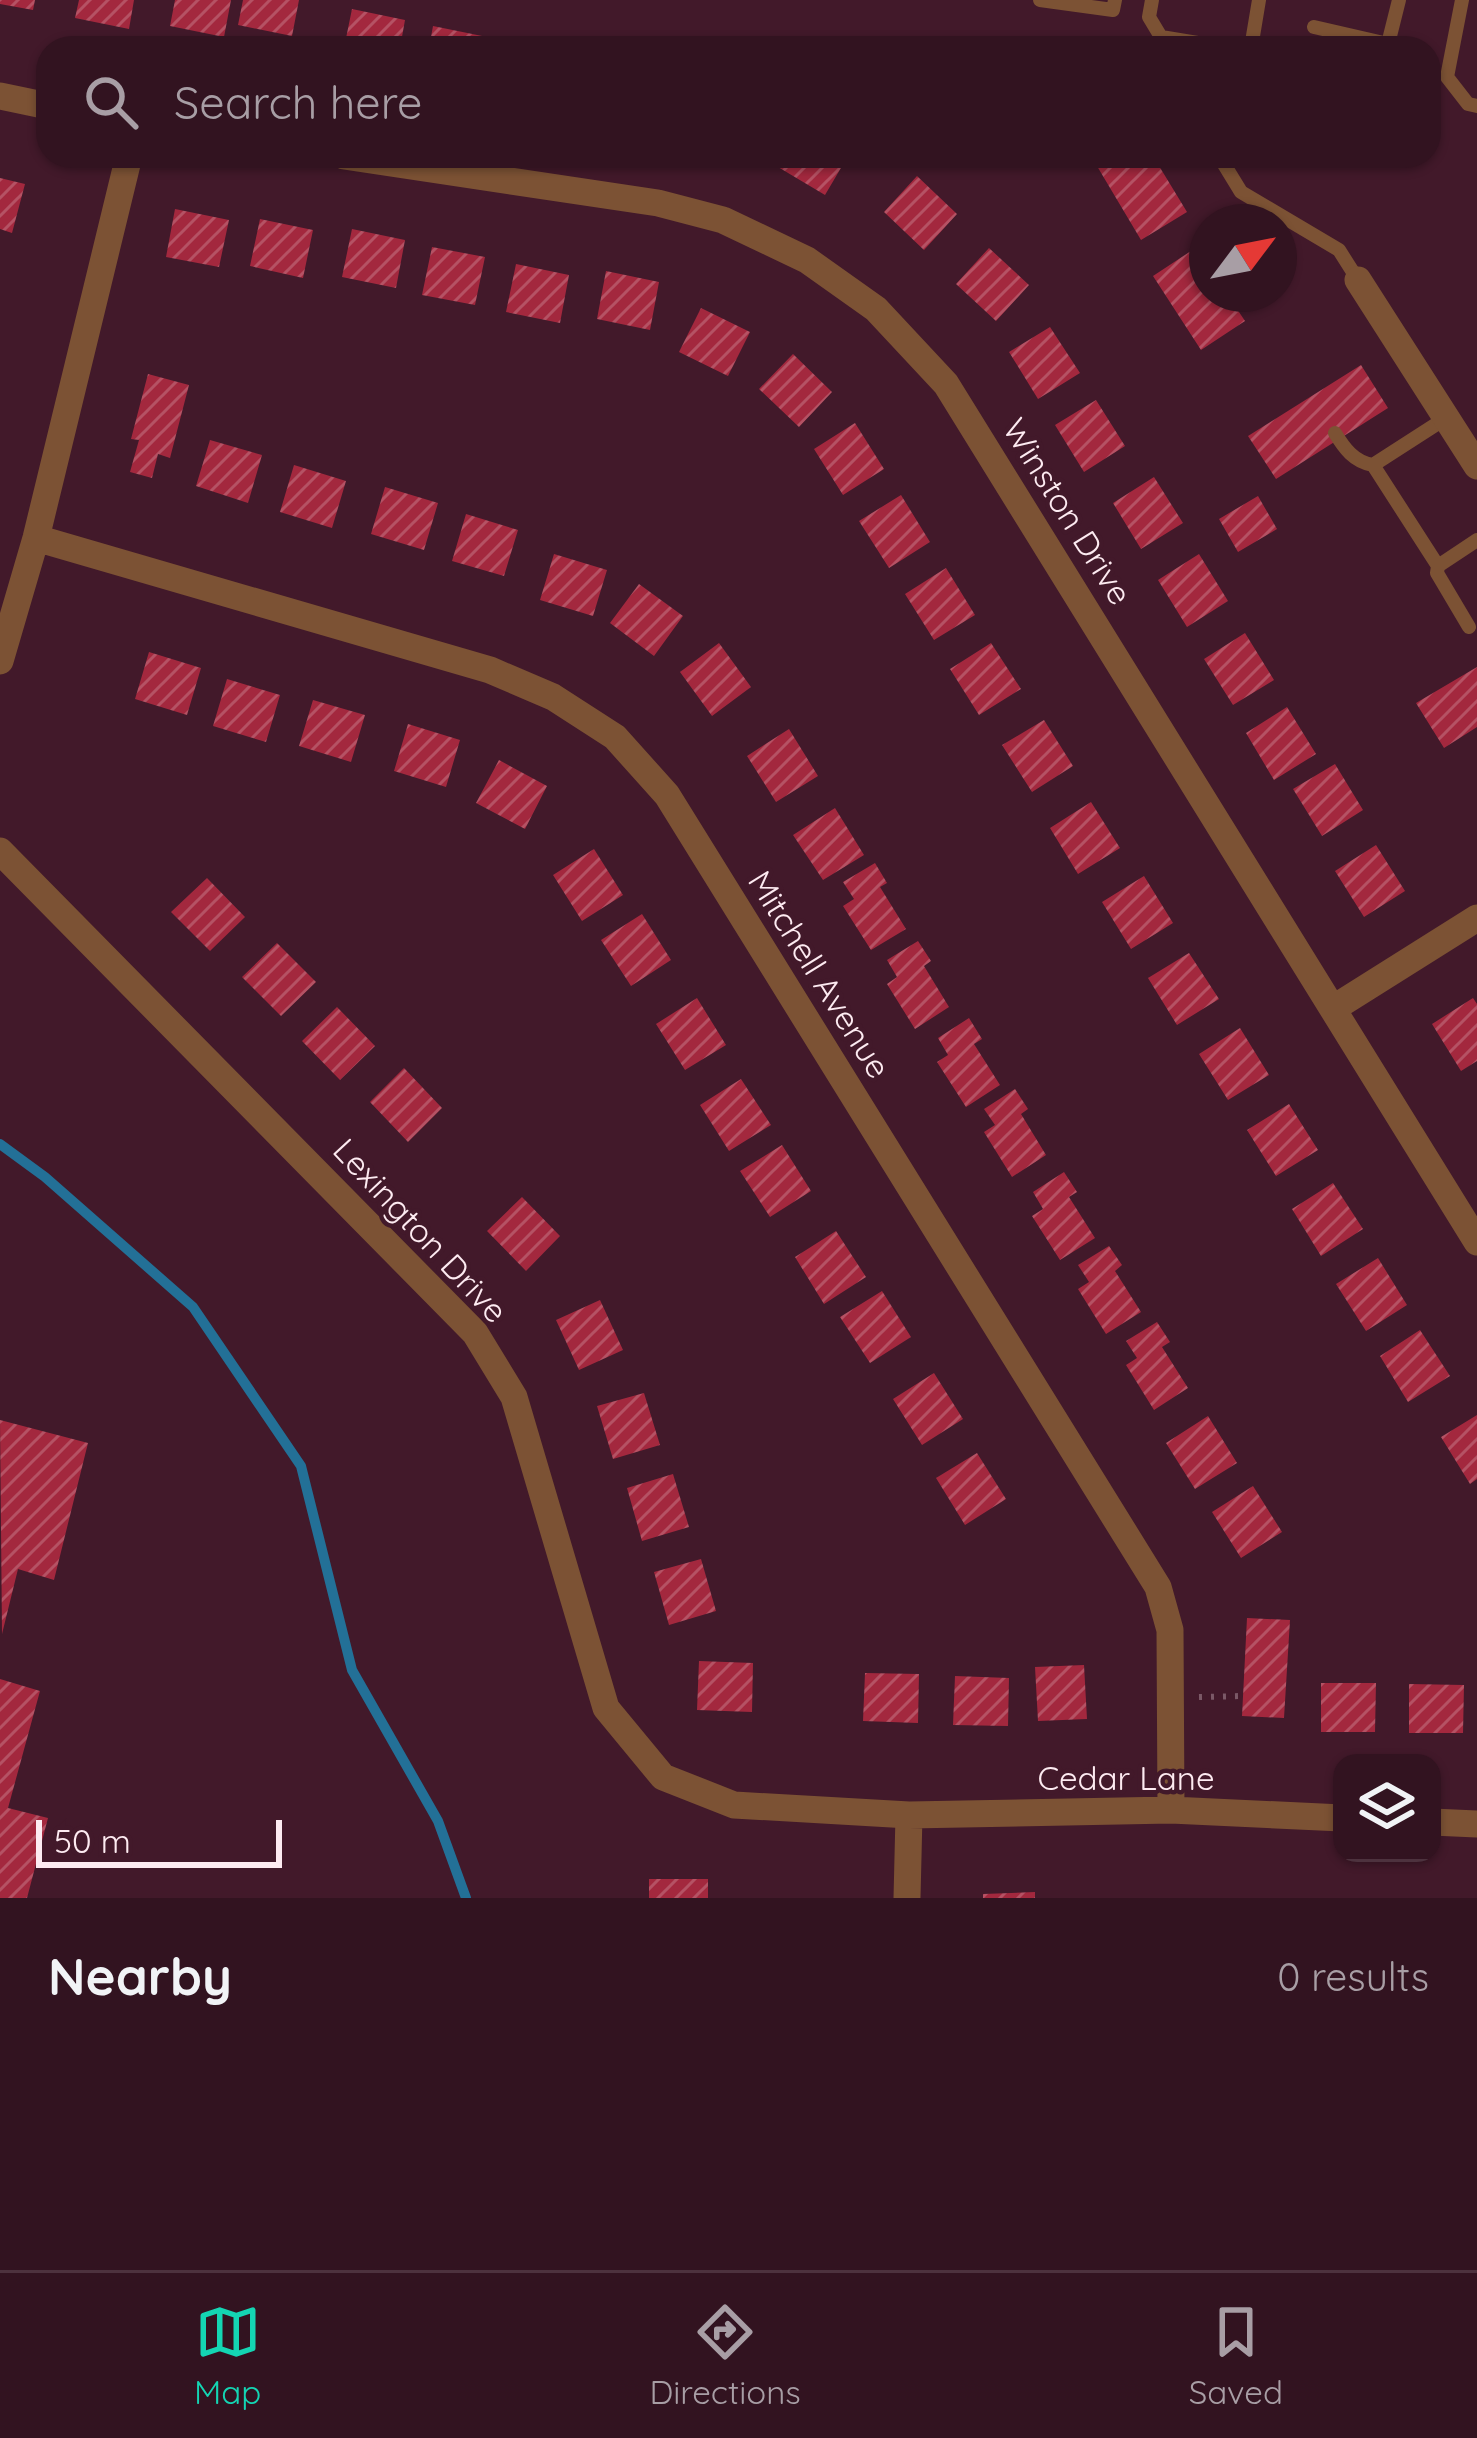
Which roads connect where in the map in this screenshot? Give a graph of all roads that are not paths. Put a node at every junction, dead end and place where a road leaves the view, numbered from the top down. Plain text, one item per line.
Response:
1 (1040, 0) edge
2 (1114, 0) edge
3 (1152, 0) edge
4 (1259, 0) edge
5 (1399, 0) edge
6 (1462, 0) edge
7 (1314, 27) dead end
8 (1160, 36) edge
9 (1254, 36) edge
10 (1353, 36) edge
11 (1390, 36) edge
12 (0, 96) edge
13 (36, 104) edge
14 (1477, 106) edge
15 (126, 168) edge
16 (424, 168) edge
17 (1226, 168) edge
18 (1358, 280) joint
19 (1446, 418) junction
20 (1335, 433) dead end
21 (1372, 465) junction
22 (1477, 466) edge
23 (36, 538) junction
24 (1477, 540) edge
25 (1438, 566) junction
26 (1469, 626) dead end
27 (0, 661) edge
28 (0, 851) edge
29 (1477, 918) edge
30 (1334, 1008) junction
31 (1477, 1242) edge
32 (1171, 1810) junction
33 (909, 1815) junction
34 (1333, 1818) edge
35 (1441, 1822) edge
36 (1477, 1824) edge
37 (907, 1898) edge

1 - 2 lane
3 - 8 lane
4 - 9 lane
5 - 11 lane
6 - 14 lane
7 - 10 lane
12 - 13 street
15 - 23 street
16 - 30 street, Winston Drive
17 - 18 lane
18 - 19 street
19 - 21 lane
19 - 22 street
20 - 21 lane
21 - 25 lane
23 - 27 street
23 - 32 street, Mitchell Avenue
24 - 25 lane
25 - 26 lane
28 - 33 street, Lexington Drive
29 - 30 street
30 - 31 street, Winston Drive
32 - 33 street, Cedar Lane
32 - 34 street, Cedar Lane
33 - 37 street
35 - 36 street

